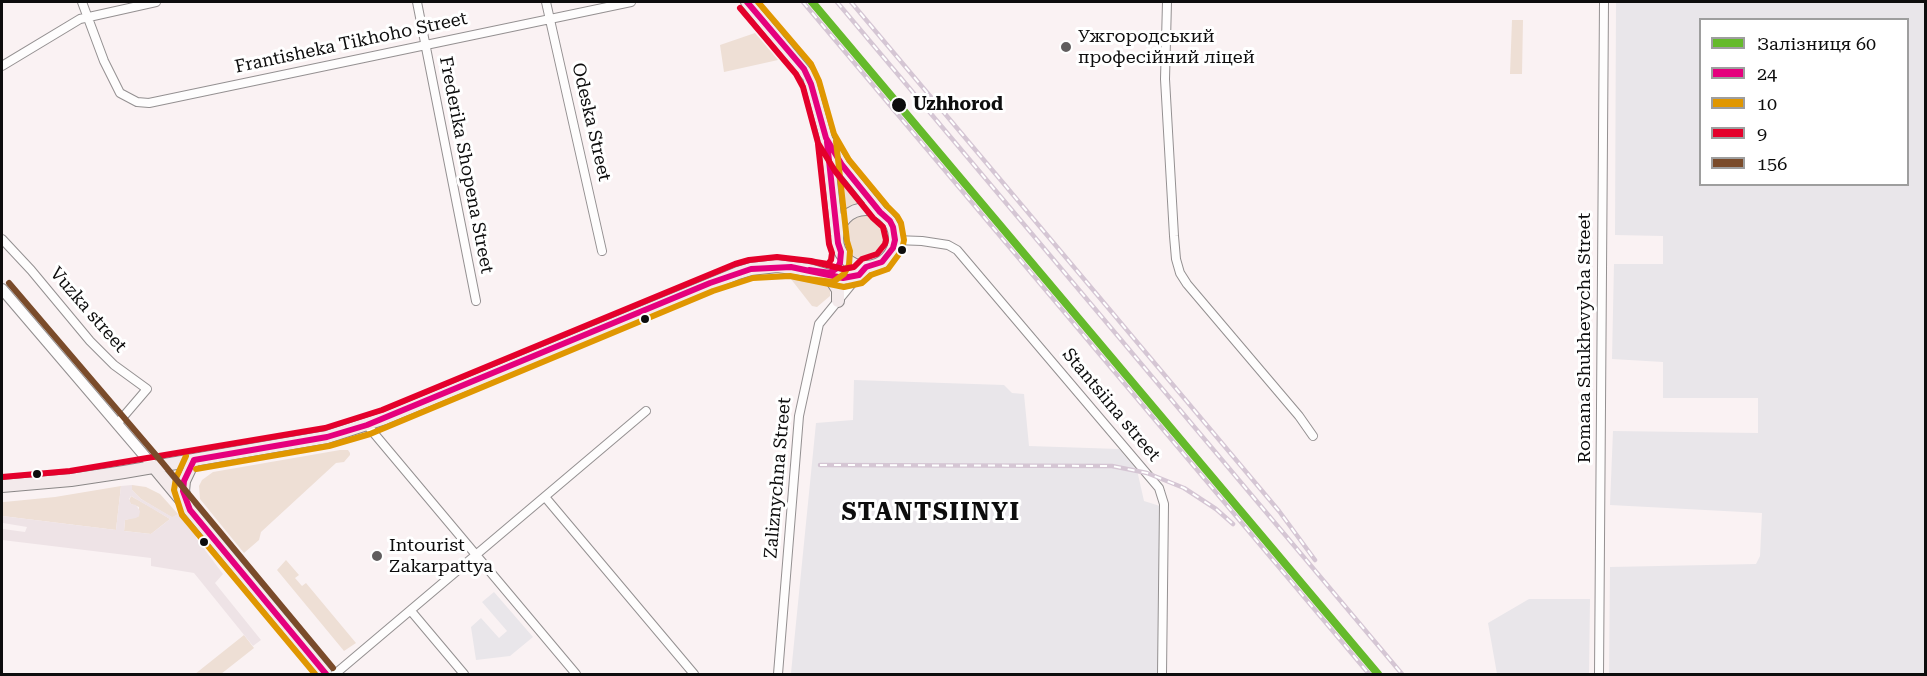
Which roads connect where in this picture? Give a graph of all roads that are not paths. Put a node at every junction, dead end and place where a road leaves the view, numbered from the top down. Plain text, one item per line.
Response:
1 (82, 2) edge
2 (156, 2) edge
3 (417, 2) edge
4 (546, 2) edge
5 (631, 2) edge
6 (747, 2) edge
7 (1167, 2) edge
8 (1604, 2) edge
9 (87, 17) junction
10 (550, 19) junction
11 (426, 45) junction
12 (2, 66) edge
13 (826, 138) junction
14 (880, 212) junction
15 (837, 234) junction
16 (2, 239) edge
17 (895, 240) junction
18 (602, 251) dead end
19 (841, 252) junction
20 (862, 271) junction
21 (824, 274) junction
22 (2, 289) edge
23 (476, 301) dead end
24 (838, 302) junction
25 (646, 411) dead end
26 (117, 424) junction
27 (367, 425) junction
28 (1313, 436) dead end
29 (194, 460) junction
30 (154, 467) junction
31 (2, 486) edge
32 (545, 497) junction
33 (190, 510) junction
34 (476, 555) junction
35 (411, 610) junction
36 (326, 675) edge
37 (335, 675) edge
38 (464, 675) edge
39 (576, 675) edge
40 (694, 675) edge
41 (778, 675) edge
42 (1162, 675) edge
43 (1599, 675) edge

1 - 9 street
2 - 9 street
3 - 11 street, Frederika Shopena Street
4 - 10 street, Odeska Street
5 - 10 street, Frantisheka Tikhoho Street
6 - 13 main road
7 - 28 street
8 - 43 street, Romana Shukhevycha Street
9 - 11 street, Frantisheka Tikhoho Street
9 - 12 street
10 - 11 street, Frantisheka Tikhoho Street
10 - 18 street, Odeska Street
11 - 23 street, Frederika Shopena Street
13 - 14 main road
13 - 15 main road
14 - 15 main road
14 - 17 main road
15 - 19 main road
16 - 26 street, Vuzka street
17 - 20 main road
17 - 42 street, Stantsiina street
19 - 20 main road
19 - 21 main road
20 - 21 main road
20 - 24 street, Zaliznychna Street
21 - 24 main road
21 - 27 main road
22 - 26 street
24 - 41 street, Zaliznychna Street
25 - 32 street
26 - 30 street
27 - 29 main road
27 - 34 street
29 - 30 main road
29 - 33 main road
30 - 31 main road
30 - 33 main road
32 - 34 street
32 - 40 street
33 - 36 main road
34 - 35 street
34 - 39 street
35 - 37 street
35 - 38 street

